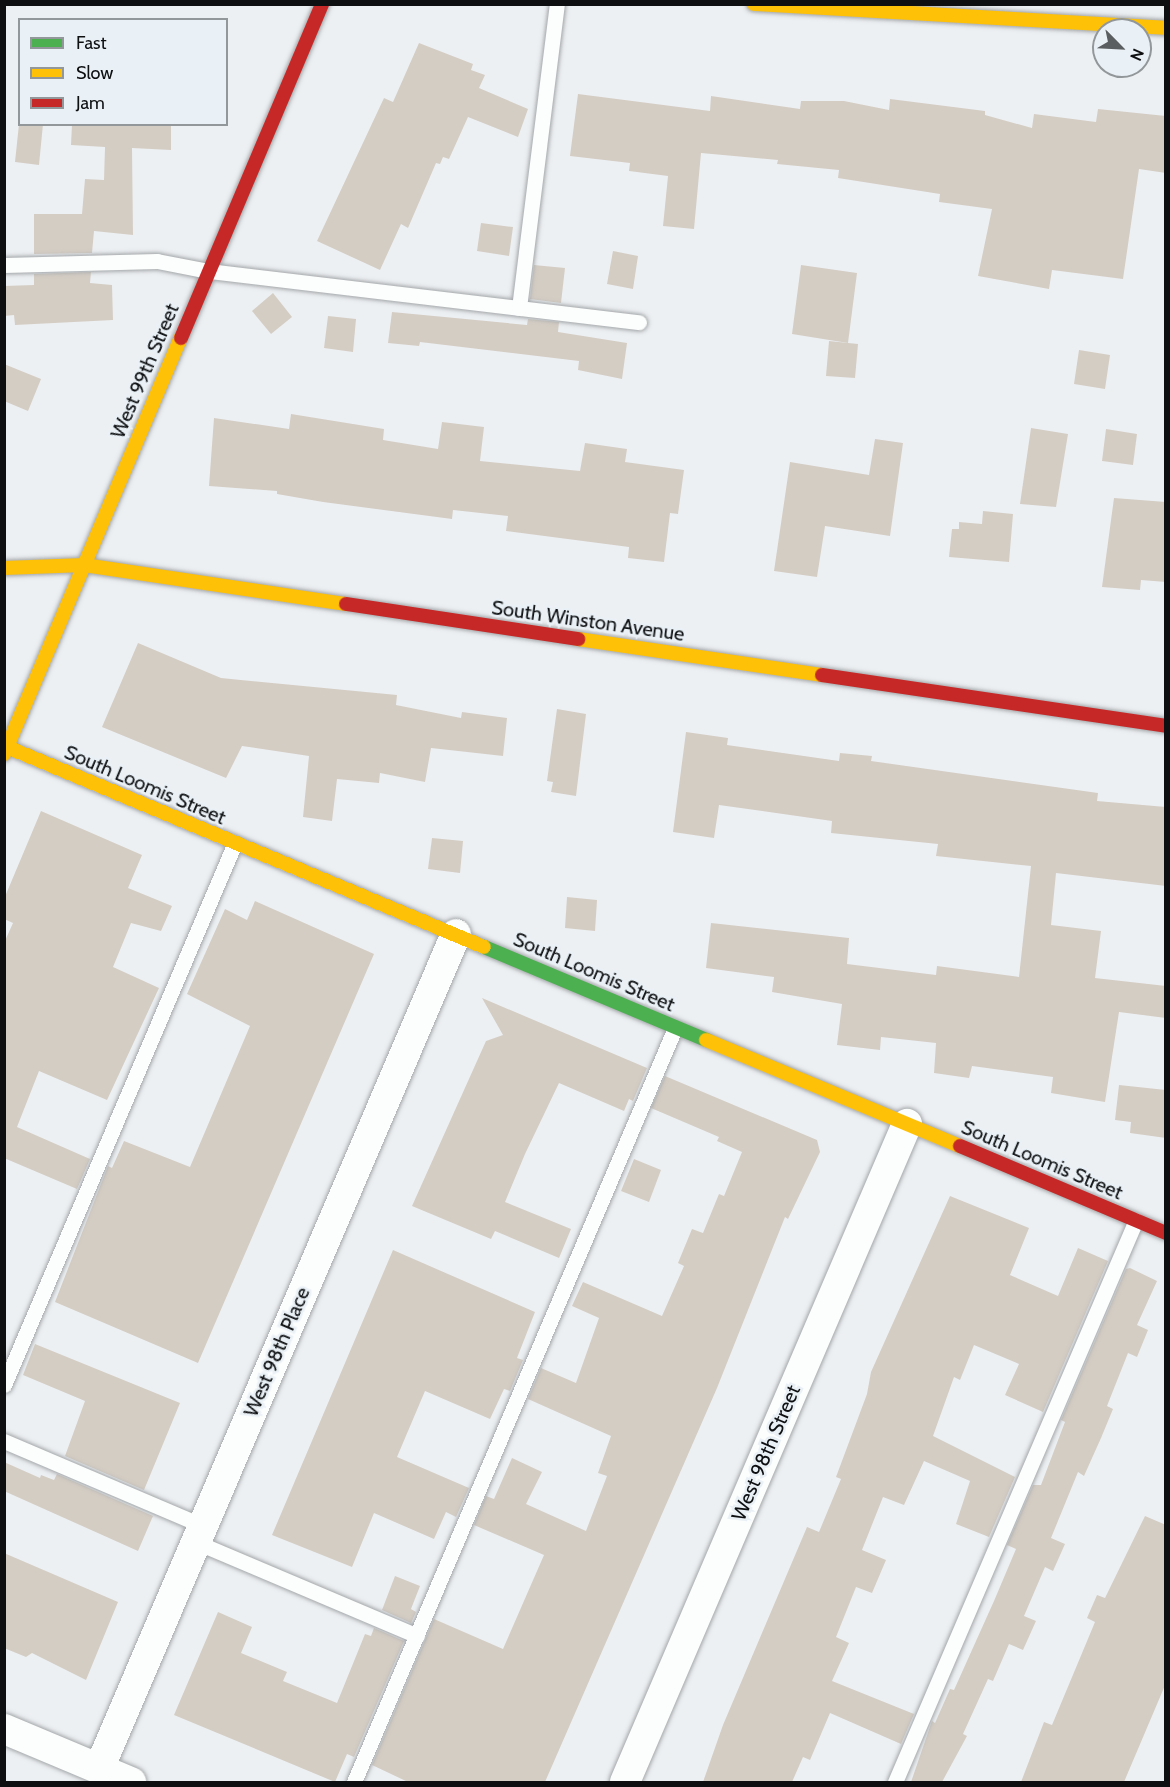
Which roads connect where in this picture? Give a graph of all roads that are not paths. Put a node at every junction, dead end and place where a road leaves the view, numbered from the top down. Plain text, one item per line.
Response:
1 (322, 4) edge
2 (557, 4) edge
3 (754, 4) edge
4 (1166, 28) edge
5 (4, 265) edge
6 (209, 271) junction
7 (519, 308) junction
8 (639, 322) dead end
9 (84, 565) junction
10 (4, 568) edge
11 (1166, 726) edge
12 (6, 750) edge
13 (234, 844) junction
14 (456, 934) junction
15 (675, 1028) junction
16 (907, 1125) junction
17 (1136, 1221) junction
18 (1166, 1233) edge
19 (4, 1385) edge
20 (4, 1441) edge
21 (199, 1534) junction
22 (417, 1636) junction
23 (4, 1729) edge
24 (99, 1769) junction
25 (131, 1782) edge
26 (354, 1782) edge
27 (625, 1782) edge
28 (895, 1782) edge

1 - 6 street, West 99th Street
2 - 7 lane
3 - 4 street
5 - 6 lane
6 - 7 lane
6 - 9 street, West 99th Street
7 - 8 lane
9 - 10 street, South Winston Avenue
9 - 11 street, South Winston Avenue
9 - 12 street, West 99th Street
12 - 13 street, South Loomis Street
13 - 14 street, South Loomis Street
13 - 19 lane
14 - 15 street, South Loomis Street
14 - 21 street, West 98th Place
15 - 16 street, South Loomis Street
15 - 22 lane
16 - 17 street, South Loomis Street
16 - 27 street, West 98th Street
17 - 18 street, South Loomis Street
17 - 28 lane
20 - 21 lane
21 - 22 lane
21 - 24 street, West 98th Place
22 - 26 lane
23 - 24 street
24 - 25 street

